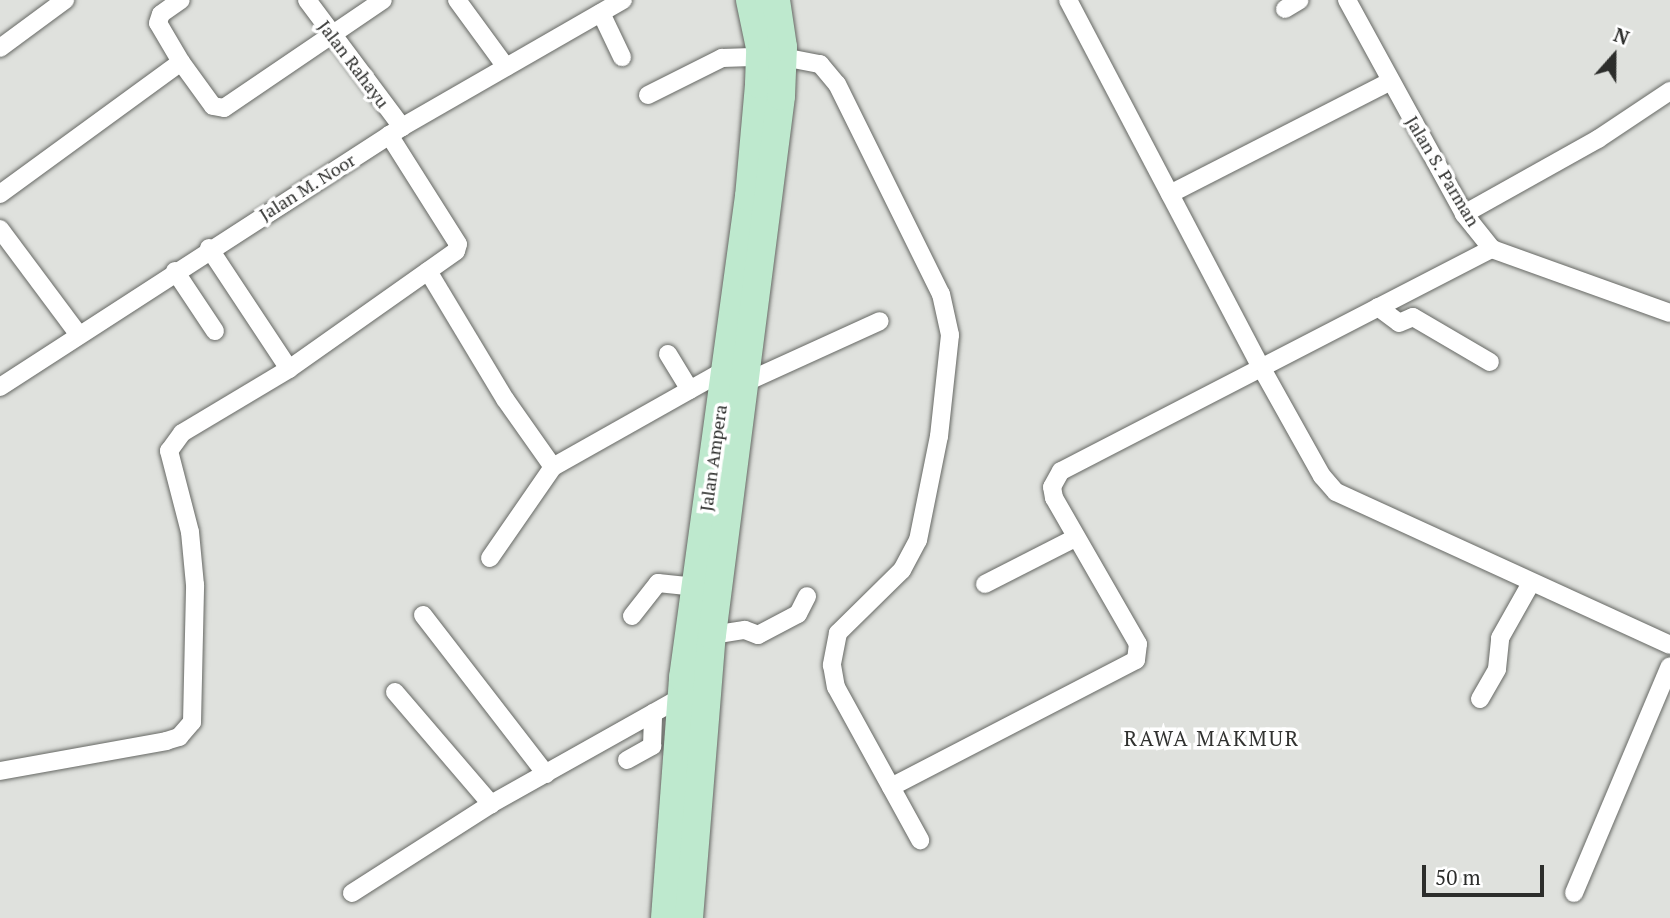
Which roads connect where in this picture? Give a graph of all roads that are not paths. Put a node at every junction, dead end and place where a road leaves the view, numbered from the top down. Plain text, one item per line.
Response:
1 (65, 0) edge
2 (181, 0) edge
3 (307, 0) edge
4 (383, 0) edge
5 (457, 0) edge
6 (623, 0) edge
7 (750, 0) edge
8 (776, 0) edge
9 (1068, 0) edge
10 (1347, 0) edge
11 (601, 13) junction
12 (331, 35) junction
13 (0, 48) edge
14 (622, 57) dead end
15 (771, 57) junction
16 (181, 62) junction
17 (506, 67) junction
18 (1391, 81) junction
19 (1670, 91) edge
20 (648, 94) dead end
21 (395, 131) junction
22 (0, 194) edge
23 (1170, 194) junction
24 (1464, 214) junction
25 (0, 229) edge
26 (209, 248) junction
27 (1492, 249) junction
28 (175, 271) junction
29 (428, 271) junction
30 (1378, 307) junction
31 (1670, 313) edge
32 (880, 321) dead end
33 (215, 331) dead end
34 (79, 335) junction
35 (668, 354) dead end
36 (1490, 362) dead end
37 (1261, 367) junction
38 (289, 369) junction
39 (734, 376) junction
40 (0, 387) edge
41 (690, 390) junction
42 (553, 467) junction
43 (1075, 538) junction
44 (710, 556) junction
45 (490, 558) dead end
46 (1531, 583) junction
47 (985, 584) dead end
48 (694, 587) junction
49 (807, 596) dead end
50 (423, 615) dead end
51 (632, 616) dead end
52 (712, 635) junction
53 (1670, 645) edge
54 (1670, 666) edge
55 (395, 692) dead end
56 (682, 697) junction
57 (1480, 699) dead end
58 (653, 713) junction
59 (627, 760) dead end
60 (0, 771) edge
61 (546, 774) junction
62 (891, 786) junction
63 (491, 804) junction
64 (920, 840) dead end
65 (352, 893) dead end
66 (1574, 893) dead end
67 (665, 918) edge
68 (689, 918) edge

1 - 13 street
2 - 16 street
3 - 12 street, Jalan Rahayu
4 - 12 street
5 - 17 street
6 - 11 street, Jalan M. Noor
7 - 15 main road, Jalan Ampera
8 - 15 main road, Jalan Ampera
9 - 23 street
10 - 18 street, Jalan S. Parman
11 - 14 street
11 - 17 street, Jalan M. Noor
12 - 16 street
12 - 21 street, Jalan Rahayu
15 - 20 street
15 - 39 main road, Jalan Ampera
15 - 62 street
16 - 22 street
17 - 21 street, Jalan M. Noor
18 - 23 street
18 - 24 street, Jalan S. Parman
19 - 24 street
21 - 26 street, Jalan M. Noor
21 - 29 street, Jalan Rahayu
23 - 37 street
24 - 27 street, Jalan S. Parman
25 - 34 street
26 - 28 street, Jalan M. Noor
26 - 38 street
27 - 30 street
27 - 31 street
28 - 33 street
28 - 34 street, Jalan M. Noor
29 - 38 street
29 - 42 street
30 - 36 street
30 - 37 street
32 - 39 street
34 - 40 street, Jalan M. Noor
35 - 41 street
37 - 43 street
37 - 46 street
38 - 60 street
39 - 41 street
39 - 44 main road, Jalan Ampera
41 - 42 street
42 - 45 street
43 - 47 street
43 - 62 street
44 - 48 main road, Jalan Ampera
44 - 52 main road, Jalan Ampera
46 - 53 street
46 - 57 street
48 - 51 street
48 - 56 main road, Jalan Ampera
49 - 52 street
50 - 61 street
52 - 68 main road, Jalan Ampera
54 - 66 street
55 - 63 street
56 - 58 street
56 - 67 main road, Jalan Ampera
58 - 59 street
58 - 61 street
61 - 63 street
62 - 64 street
63 - 65 street

